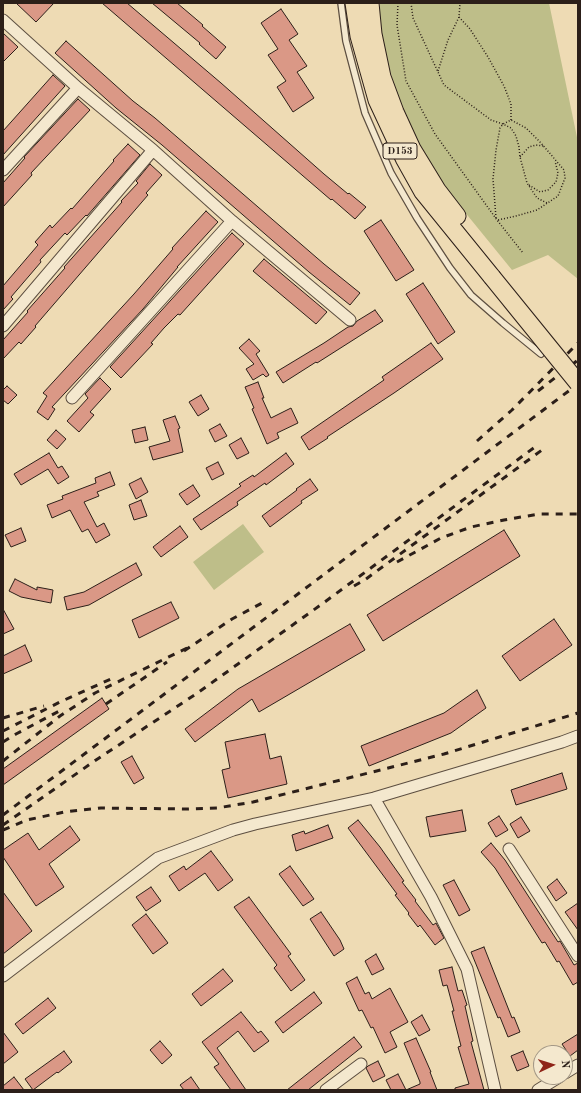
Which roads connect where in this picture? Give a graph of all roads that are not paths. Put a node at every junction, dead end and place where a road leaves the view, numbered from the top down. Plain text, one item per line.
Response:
1 (341, 3) edge
2 (354, 3) edge
3 (370, 3) edge
4 (3, 20) edge
5 (78, 88) junction
6 (153, 150) junction
7 (3, 170) edge
8 (232, 221) junction
9 (497, 274) junction
10 (350, 320) dead end
11 (3, 326) edge
12 (541, 354) dead end
13 (578, 367) edge
14 (578, 383) edge
15 (72, 398) dead end
16 (578, 736) edge
17 (374, 798) junction
18 (509, 849) dead end
19 (578, 956) edge
20 (3, 976) edge
21 (361, 1064) dead end
22 (326, 1090) edge
23 (494, 1090) edge

1 - 12 lane
2 - 9 main road, D153
3 - 9 main road, D153
4 - 5 street
5 - 6 street
5 - 7 street
6 - 8 street
6 - 11 street
8 - 10 street
8 - 15 street
9 - 13 main road, D153
9 - 14 main road, D153, bridge
16 - 17 street
17 - 20 street
17 - 23 street
18 - 19 street
21 - 22 street

